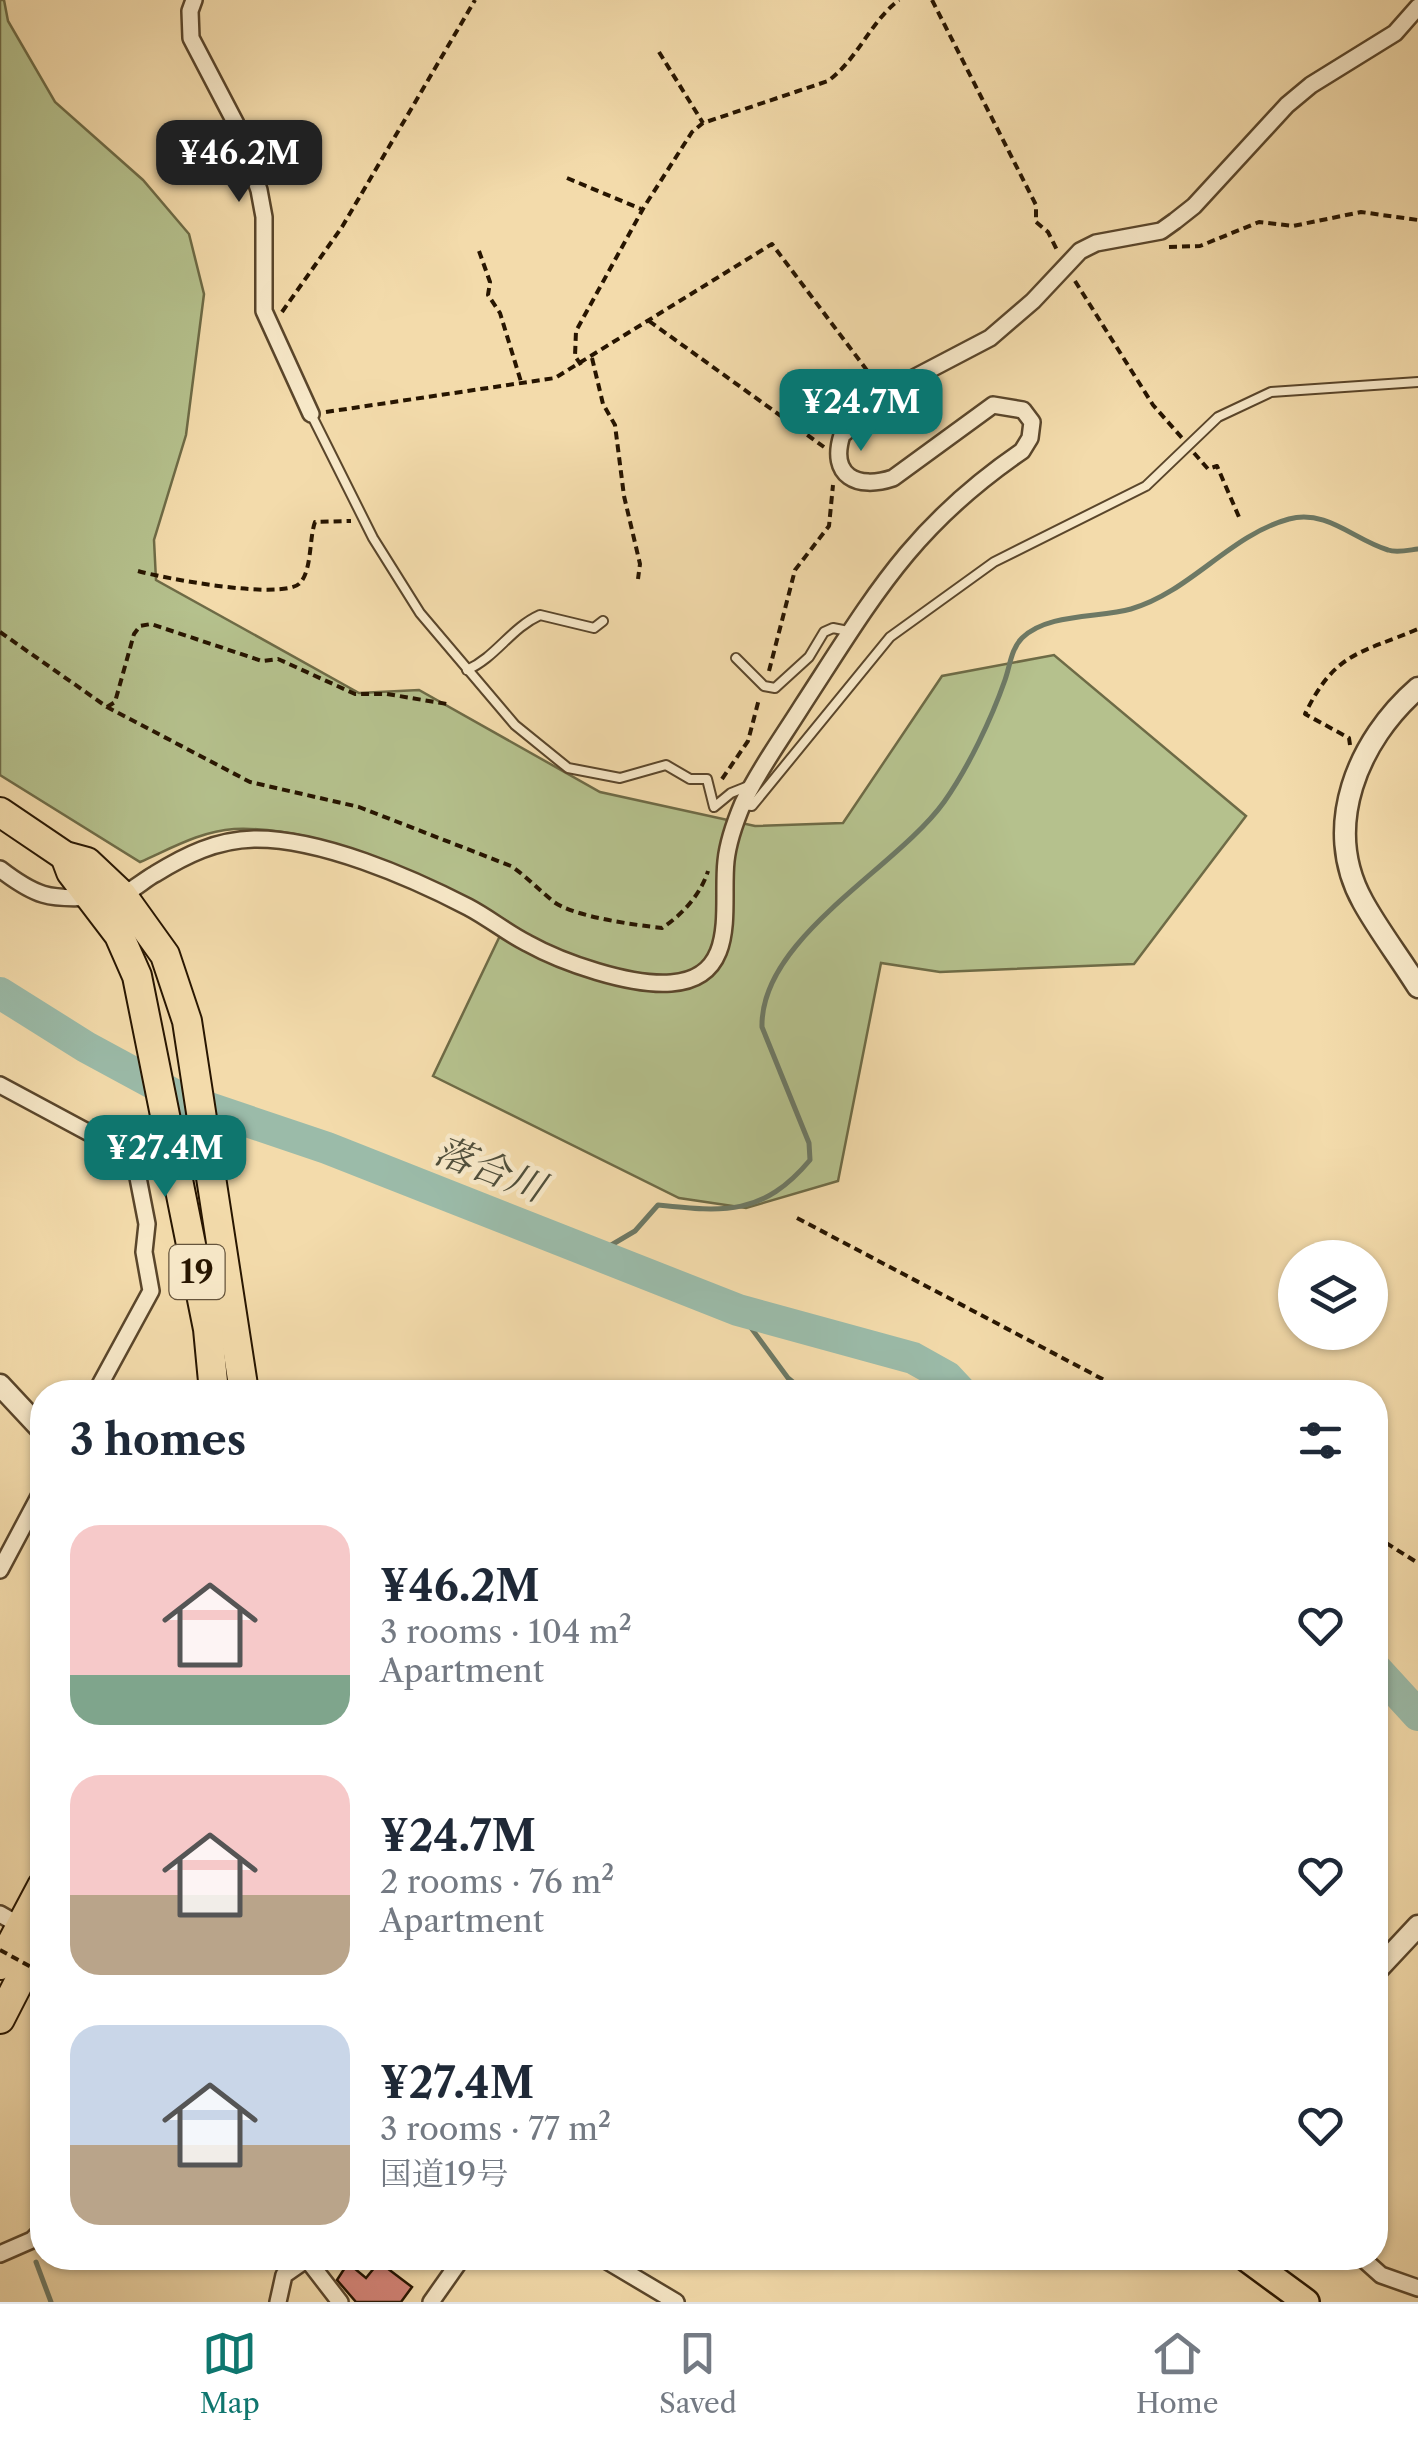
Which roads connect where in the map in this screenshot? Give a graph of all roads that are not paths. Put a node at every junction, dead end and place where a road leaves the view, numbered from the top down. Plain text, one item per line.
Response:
1 (194, 0) edge
2 (1418, 7) edge
3 (1418, 382) edge
4 (311, 414) joint
5 (603, 621) dead end
6 (848, 631) junction
7 (736, 658) dead end
8 (468, 670) junction
9 (1418, 688) edge
10 (752, 785) junction
11 (742, 805) junction
12 (0, 812) edge
13 (65, 856) junction
14 (0, 869) edge
15 (122, 895) junction
16 (90, 898) junction
17 (1418, 986) edge
18 (0, 1085) edge
19 (102, 1380) edge
20 (213, 1380) edge
21 (242, 1380) edge
22 (0, 1385) edge
23 (30, 1417) edge
24 (30, 1514) edge
25 (0, 1570) edge
26 (1418, 1926) edge
27 (30, 1931) edge
28 (1388, 1958) edge
29 (0, 1965) edge
30 (0, 2019) edge
31 (30, 2241) edge
32 (0, 2254) edge
33 (290, 2270) edge
34 (315, 2270) edge
35 (454, 2270) edge
36 (622, 2270) edge
37 (1262, 2270) edge
38 (1375, 2270) edge
39 (1418, 2288) edge
40 (278, 2302) edge
41 (340, 2302) edge
42 (431, 2302) edge
43 (676, 2302) edge
44 (1306, 2302) edge

1 - 4 street
2 - 6 street
3 - 11 lane
4 - 8 lane
5 - 8 lane
6 - 7 lane
6 - 10 street
8 - 10 lane
9 - 17 street
10 - 11 street
11 - 15 street
12 - 13 highway, 19
13 - 15 highway, 19
13 - 16 highway, 19
14 - 16 street
15 - 16 street
15 - 21 highway, 19
16 - 20 highway, 19
18 - 19 street
22 - 23 street
24 - 25 street
26 - 28 street
27 - 29 highway
27 - 30 highway
31 - 32 street
33 - 40 street
34 - 41 street
35 - 42 street
36 - 43 street
37 - 44 main road
38 - 39 street

